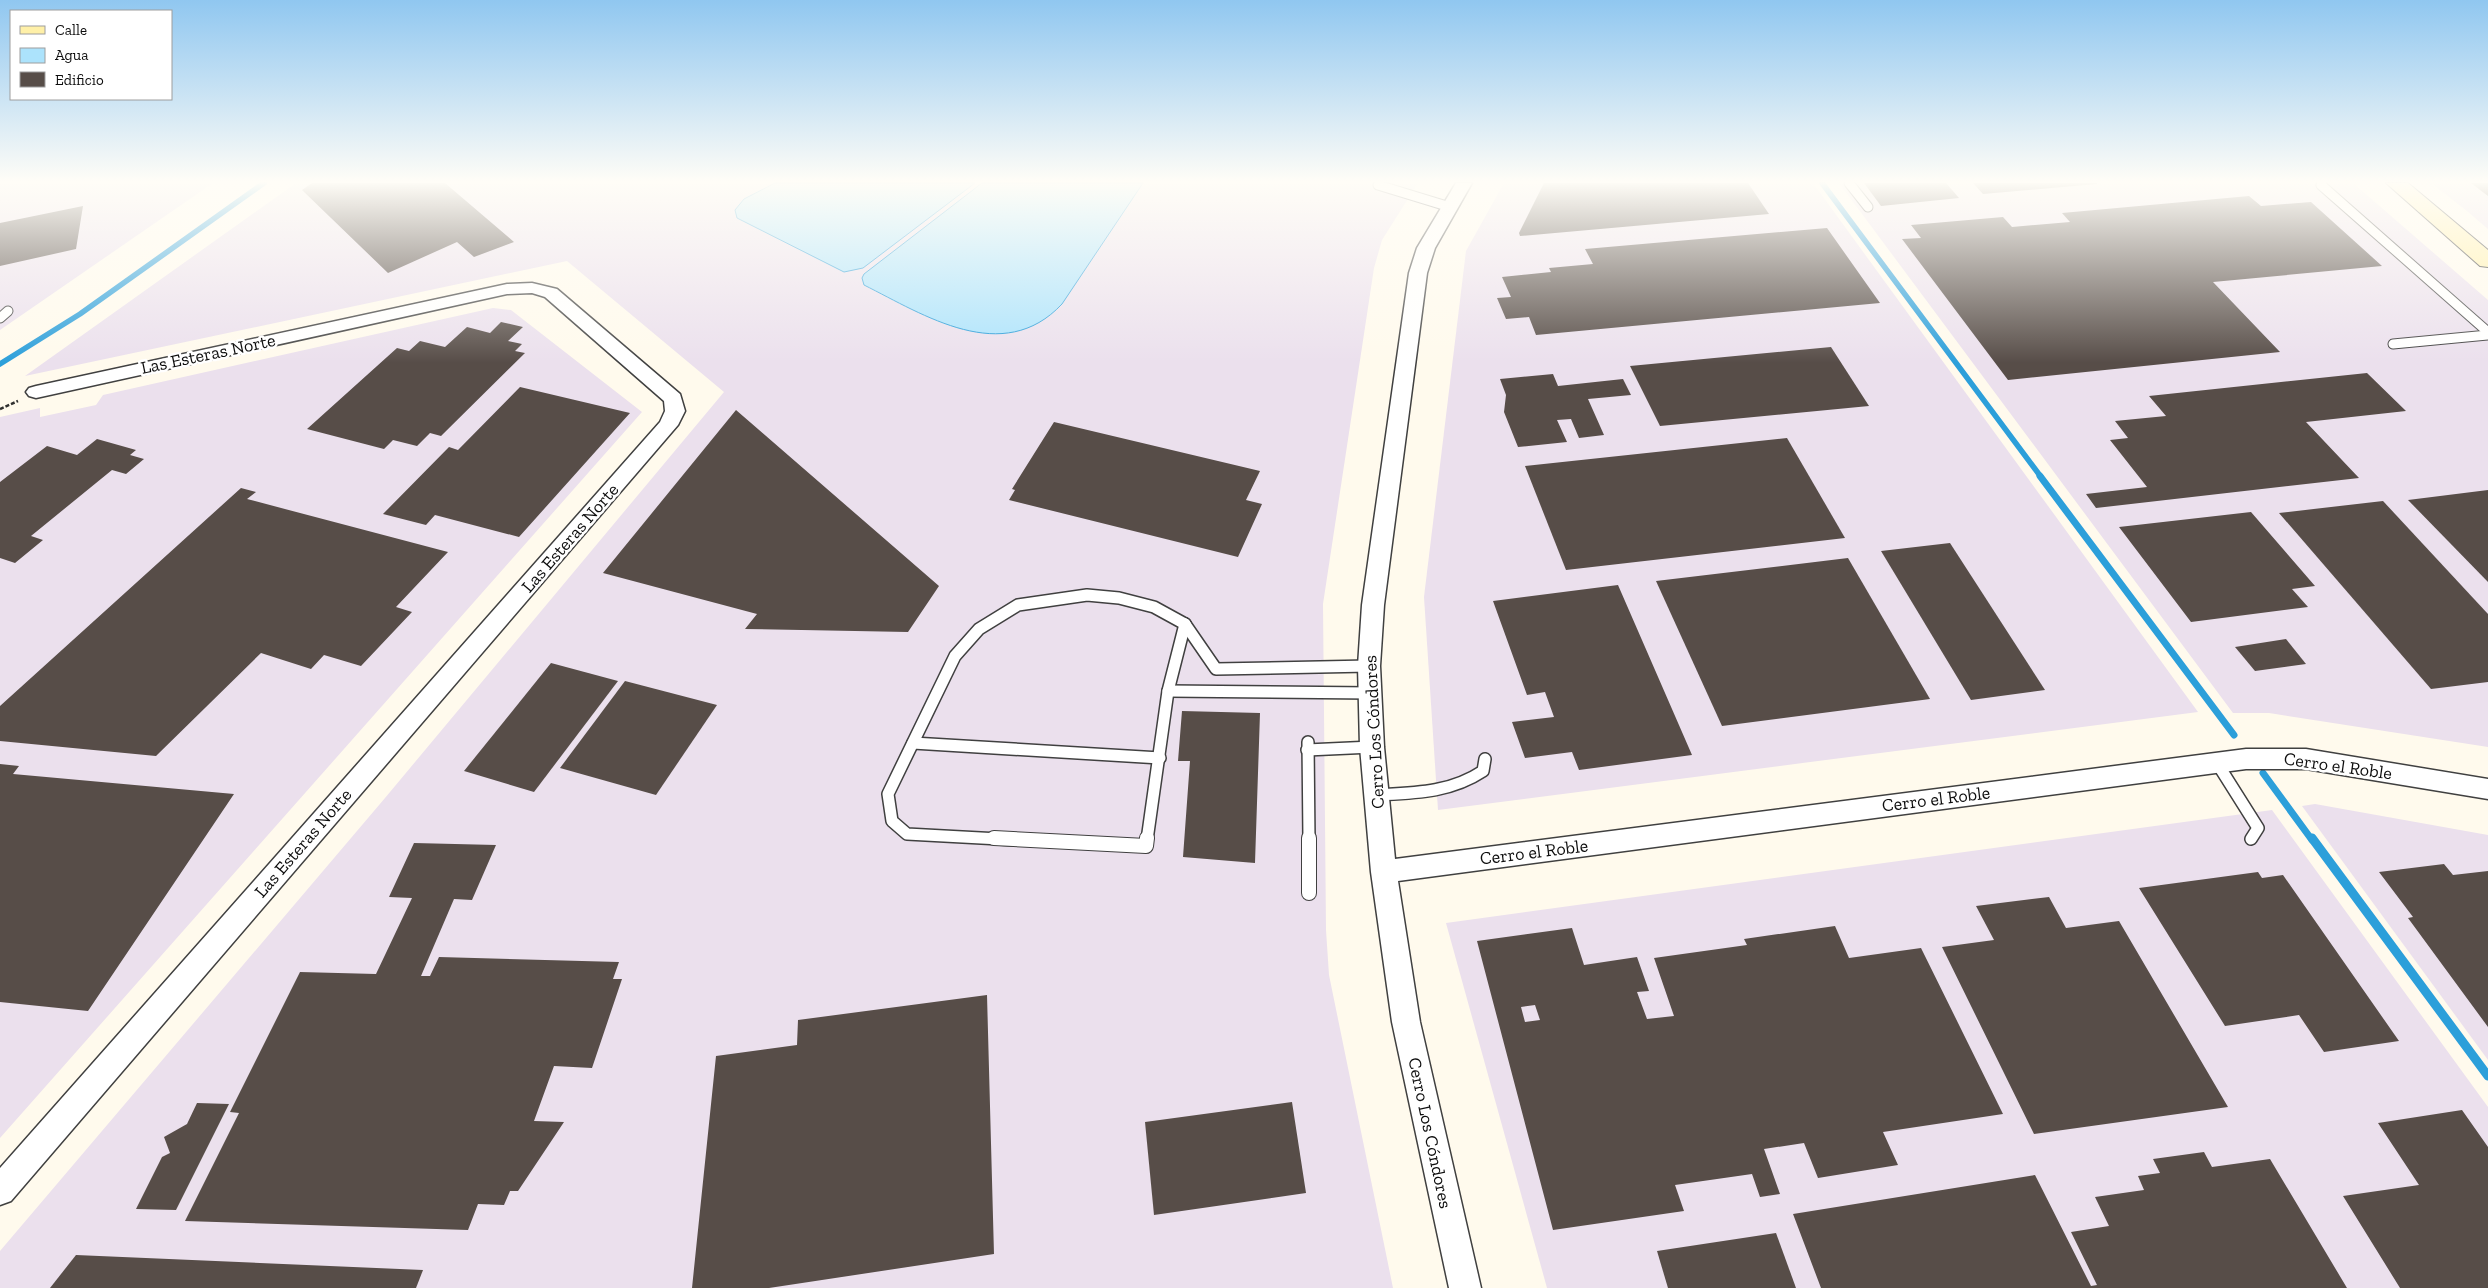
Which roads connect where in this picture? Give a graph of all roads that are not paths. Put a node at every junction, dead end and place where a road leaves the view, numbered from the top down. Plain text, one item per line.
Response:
1 (1429, 243) edge
2 (2385, 243) edge
3 (2467, 243) edge
4 (2488, 261) edge
5 (8, 310) dead end
6 (0, 318) edge
7 (2488, 334) edge
8 (2393, 344) dead end
9 (36, 392) dead end
10 (1185, 624) junction
11 (1369, 666) junction
12 (1168, 691) junction
13 (1371, 693) junction
14 (912, 743) junction
15 (1372, 747) junction
16 (1160, 758) junction
17 (1485, 759) dead end
18 (2217, 763) junction
19 (2488, 789) edge
20 (1376, 795) junction
21 (2251, 839) dead end
22 (1384, 872) junction
23 (1309, 894) dead end
24 (0, 1190) edge
25 (1465, 1288) edge

1 - 11 street, Cerro Los Cóndores
2 - 7 lane
3 - 4 main road
5 - 6 lane
7 - 8 lane
9 - 24 street, Las Esteras Norte
10 - 11 lane
10 - 12 lane
10 - 14 lane
11 - 13 street, Cerro Los Cóndores
12 - 13 lane
12 - 16 lane
13 - 15 street, Cerro Los Cóndores
14 - 16 lane
14 - 16 lane
15 - 20 street, Cerro Los Cóndores
15 - 23 lane
17 - 20 lane
18 - 19 street, Cerro el Roble
18 - 21 lane
18 - 22 street, Cerro el Roble
20 - 22 street, Cerro Los Cóndores
22 - 25 street, Cerro Los Cóndores

